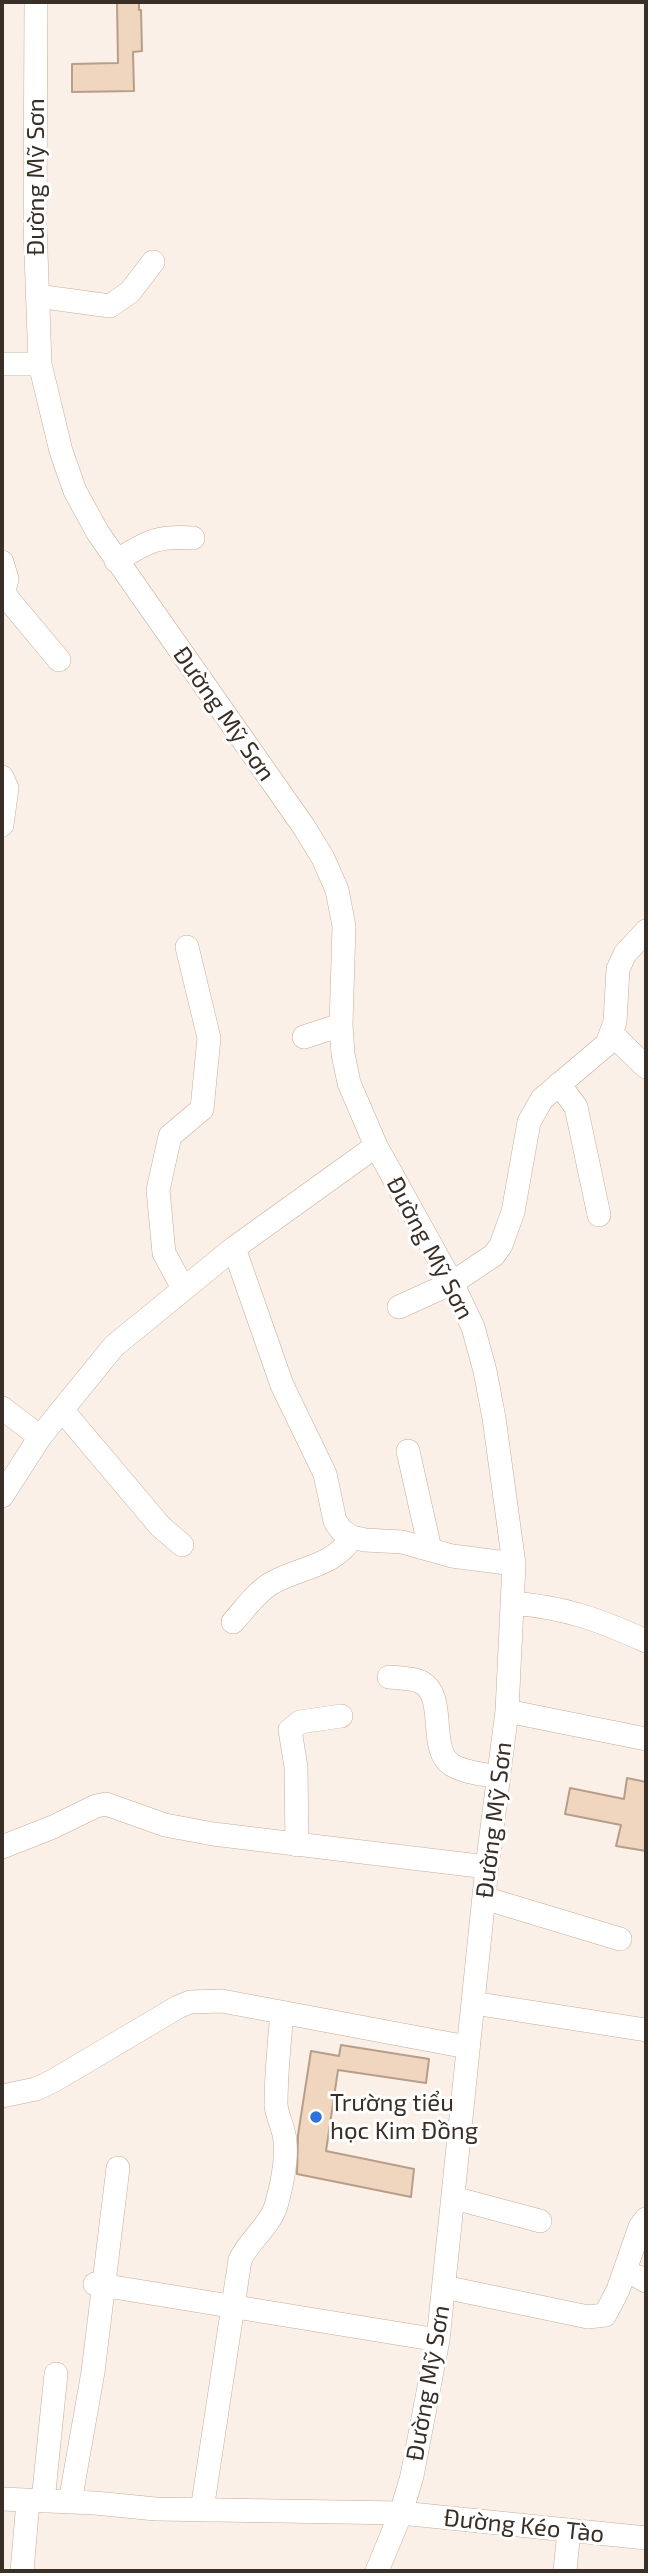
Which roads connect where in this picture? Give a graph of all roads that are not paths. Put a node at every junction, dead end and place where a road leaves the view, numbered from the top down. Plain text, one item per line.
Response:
1 (36, 2) edge
2 (153, 262) dead end
3 (37, 296) junction
4 (2, 364) edge
5 (40, 364) junction
6 (193, 538) dead end
7 (116, 561) junction
8 (2, 562) edge
9 (3, 595) edge
10 (59, 660) dead end
11 (2, 777) edge
12 (2, 825) edge
13 (646, 931) edge
14 (187, 947) dead end
15 (341, 1025) junction
16 (612, 1034) junction
17 (304, 1037) dead end
18 (646, 1067) edge
19 (559, 1084) junction
20 (376, 1146) junction
21 (599, 1214) dead end
22 (234, 1248) junction
23 (452, 1283) junction
24 (183, 1288) junction
25 (398, 1307) dead end
26 (2, 1408) edge
27 (63, 1411) junction
28 (40, 1437) junction
29 (408, 1451) dead end
30 (2, 1496) edge
31 (352, 1537) junction
32 (183, 1545) dead end
33 (430, 1549) junction
34 (514, 1564) junction
35 (513, 1603) junction
36 (233, 1622) dead end
37 (646, 1641) edge
38 (389, 1677) dead end
39 (507, 1711) junction
40 (341, 1716) dead end
41 (646, 1739) edge
42 (499, 1777) junction
43 (297, 1845) junction
44 (2, 1847) edge
45 (487, 1867) junction
46 (484, 1898) junction
47 (620, 1939) dead end
48 (472, 2003) junction
49 (282, 2013) junction
50 (646, 2029) edge
51 (467, 2047) junction
52 (2, 2096) edge
53 (118, 2168) dead end
54 (454, 2198) junction
55 (646, 2220) edge
56 (540, 2221) dead end
57 (99, 2285) junction
58 (444, 2287) junction
59 (233, 2306) junction
60 (438, 2340) junction
61 (56, 2374) dead end
62 (2, 2499) edge
63 (35, 2502) junction
64 (70, 2502) junction
65 (202, 2510) junction
66 (401, 2513) junction
67 (569, 2530) junction
68 (646, 2538) edge
69 (22, 2571) edge
70 (377, 2571) edge
71 (565, 2571) edge

1 - 3 street, Đường Mỹ Sơn
2 - 3 street
3 - 5 street, Đường Mỹ Sơn
4 - 5 street
5 - 7 street, Đường Mỹ Sơn
6 - 7 street
7 - 15 street, Đường Mỹ Sơn
8 - 9 street
9 - 10 street
11 - 12 street
13 - 16 street
14 - 24 street
15 - 17 street
15 - 20 street, Đường Mỹ Sơn
16 - 18 street
16 - 19 street
19 - 21 street
19 - 23 street
20 - 22 street
20 - 23 street, Đường Mỹ Sơn
22 - 24 street
22 - 31 street
23 - 25 street
23 - 34 street, Đường Mỹ Sơn
24 - 27 street
26 - 28 street
27 - 28 street
27 - 32 street
28 - 30 street
29 - 33 street
31 - 33 street
31 - 36 street
33 - 34 street
34 - 35 street, Đường Mỹ Sơn
35 - 37 street
35 - 39 street, Đường Mỹ Sơn
38 - 42 street
39 - 41 street
39 - 42 street, Đường Mỹ Sơn
40 - 43 street
42 - 45 street, Đường Mỹ Sơn
43 - 44 street
43 - 45 street
45 - 46 street, Đường Mỹ Sơn
46 - 47 street
46 - 48 street, Đường Mỹ Sơn
48 - 50 street
48 - 51 street, Đường Mỹ Sơn
49 - 51 street
49 - 52 street
49 - 59 street
51 - 54 street, Đường Mỹ Sơn
53 - 57 street
54 - 56 street
54 - 58 street, Đường Mỹ Sơn
55 - 58 street
57 - 59 street
57 - 64 street
58 - 60 street, Đường Mỹ Sơn
59 - 60 street
59 - 65 street
60 - 66 street, Đường Mỹ Sơn
61 - 63 street
62 - 63 street, Đường Kéo Tào
63 - 64 street, Đường Kéo Tào
63 - 69 street
64 - 65 street, Đường Kéo Tào
65 - 66 street, Đường Kéo Tào
66 - 67 street, Đường Kéo Tào
66 - 70 street, Đường Mỹ Sơn
67 - 68 street, Đường Kéo Tào
67 - 71 street

